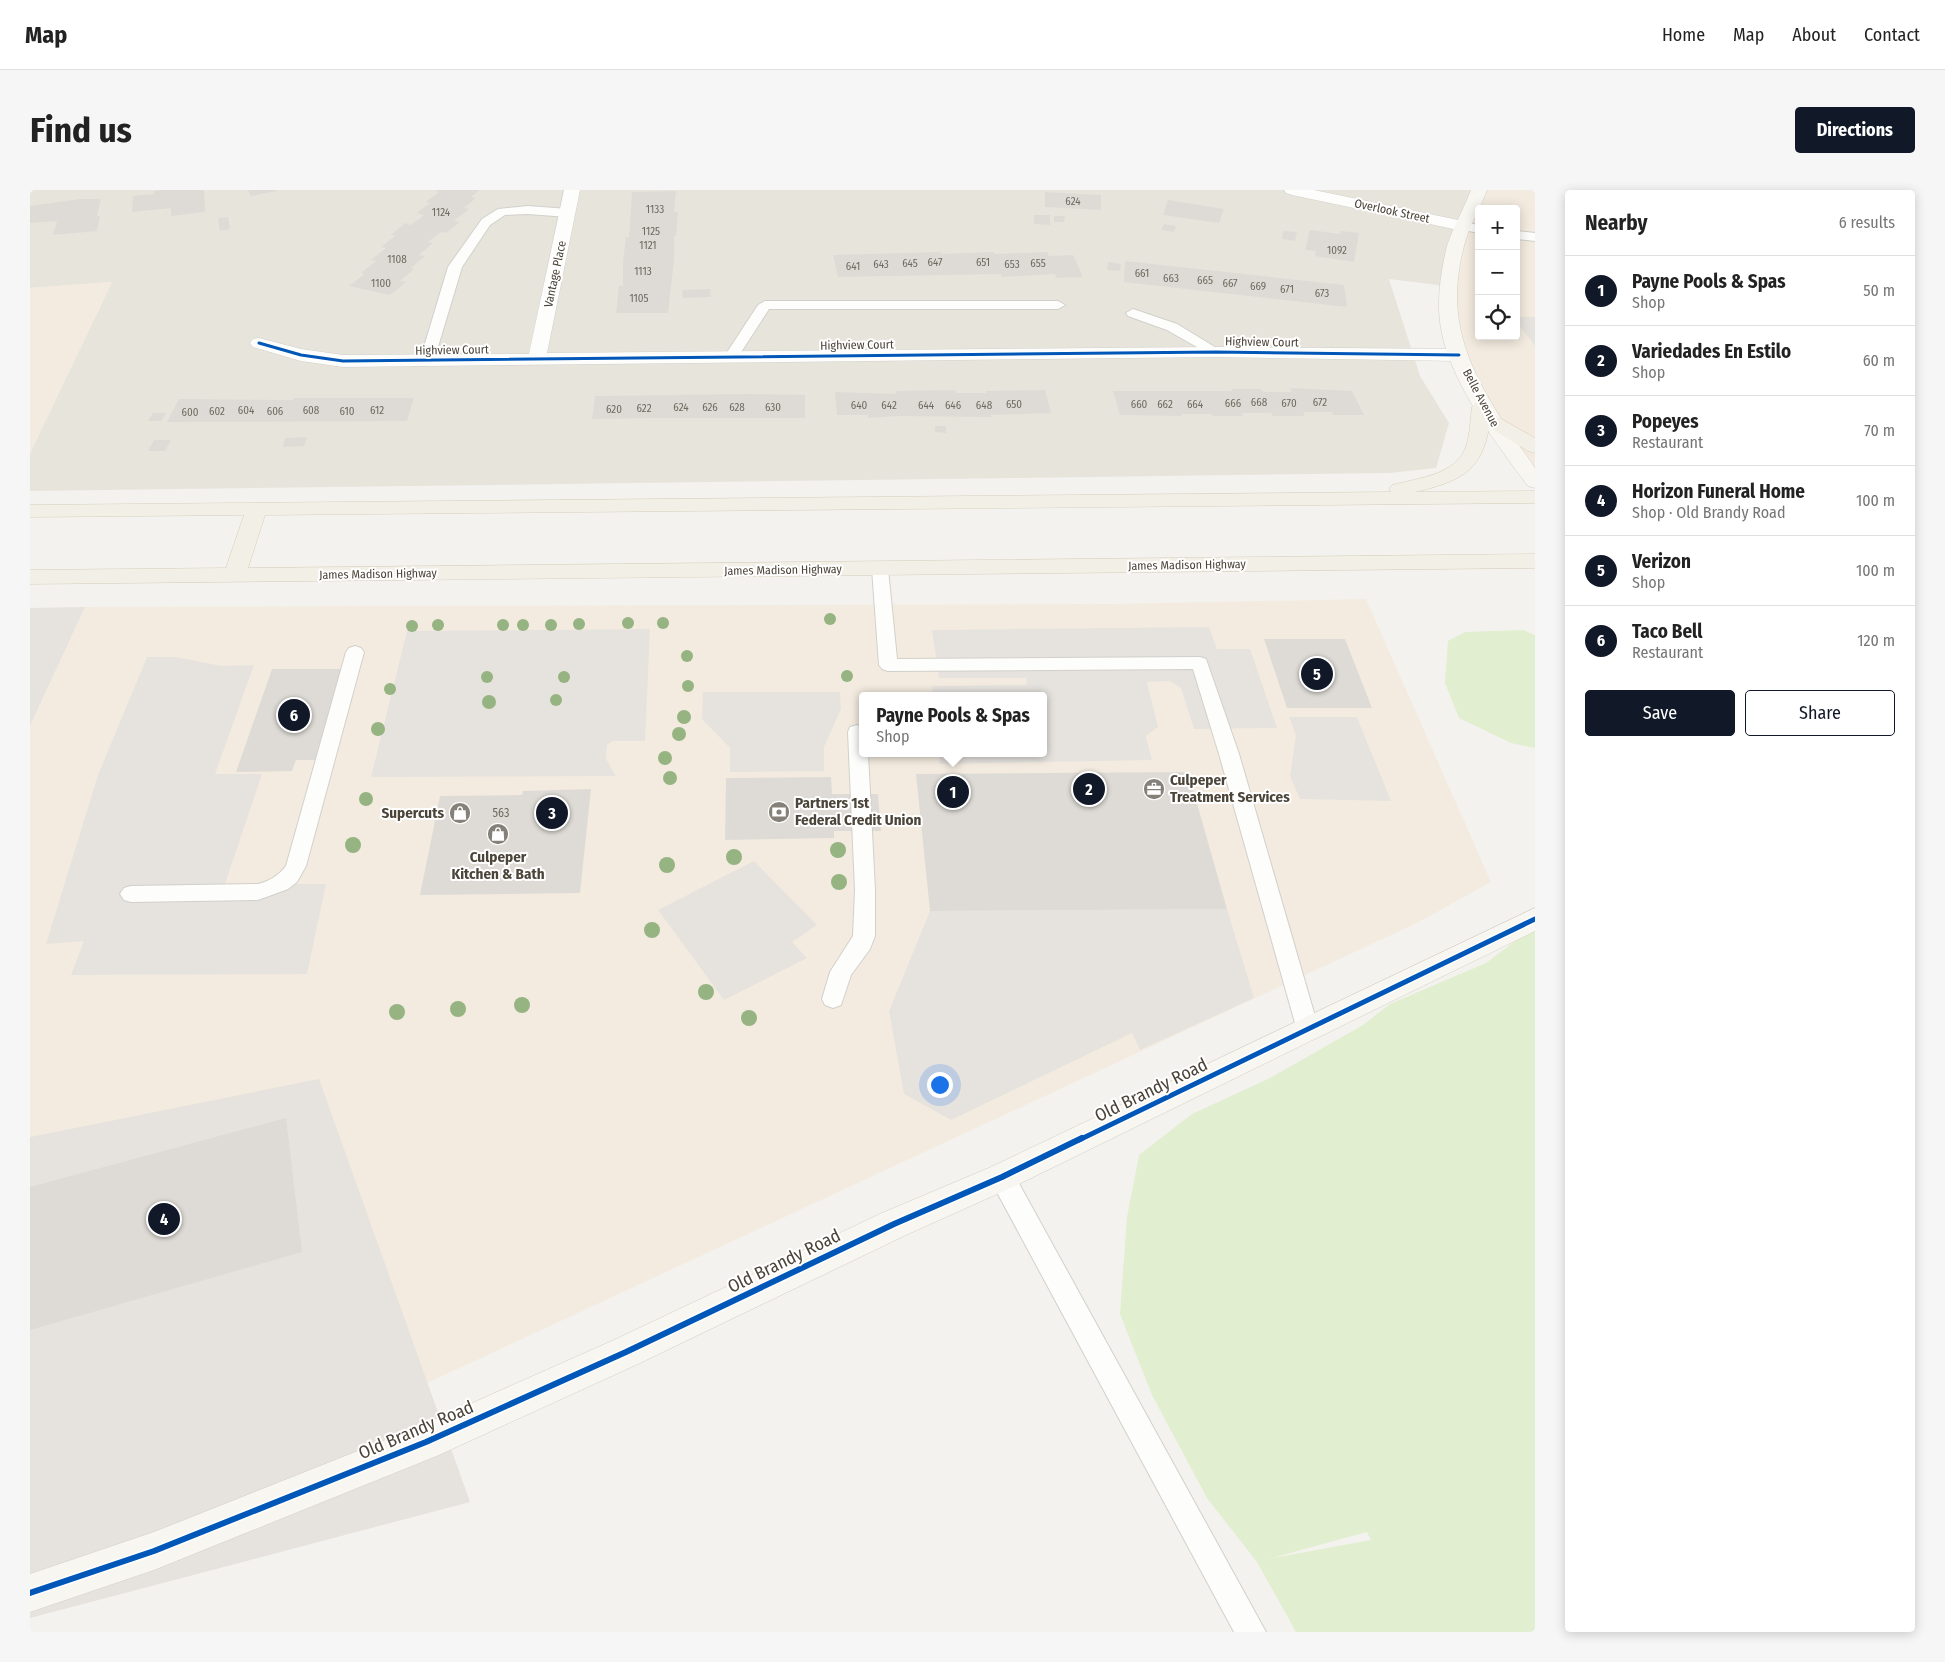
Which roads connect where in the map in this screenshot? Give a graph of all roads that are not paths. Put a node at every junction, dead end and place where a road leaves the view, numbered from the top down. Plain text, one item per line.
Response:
1 (572, 190) edge
2 (1292, 190) edge
3 (1479, 190) edge
4 (568, 213) junction
5 (1471, 227) edge
6 (1520, 235) edge
7 (1535, 237) edge
8 (1058, 305) dead end
9 (1133, 312) dead end
10 (259, 343) dead end
11 (1216, 352) junction
12 (731, 356) junction
13 (1458, 356) junction
14 (537, 359) junction
15 (428, 360) junction
16 (1486, 412) junction
17 (1535, 447) edge
18 (1535, 482) edge
19 (1535, 497) edge
20 (1332, 500) junction
21 (257, 509) junction
22 (30, 511) edge
23 (1535, 561) edge
24 (880, 569) junction
25 (235, 575) junction
26 (30, 577) edge
27 (355, 652) dead end
28 (857, 732) dead end
29 (130, 894) dead end
30 (1535, 920) edge
31 (833, 999) dead end
32 (1308, 1030) junction
33 (1002, 1176) junction
34 (30, 1592) edge
35 (1251, 1632) edge

1 - 4 street, Vantage Place
2 - 5 street, Overlook Street
3 - 5 street, Belle Avenue
4 - 14 street, Vantage Place
4 - 15 lane
5 - 13 street, Belle Avenue
6 - 7 lane
8 - 12 lane
9 - 11 lane
10 - 15 street, Highview Court
11 - 12 street, Highview Court
11 - 13 street, Highview Court
12 - 14 street, Highview Court
13 - 16 street, Belle Avenue
14 - 15 street, Highview Court
16 - 17 main road
16 - 18 street, Belle Avenue
16 - 20 main road
19 - 20 main road
20 - 21 main road
21 - 22 main road
21 - 25 main road
23 - 24 main road, James Madison Highway
24 - 25 main road, James Madison Highway
24 - 32 lane
25 - 26 main road, James Madison Highway
27 - 29 lane
28 - 31 lane
30 - 32 street, Old Brandy Road
32 - 33 street, Old Brandy Road
33 - 34 street, Old Brandy Road
33 - 35 lane

